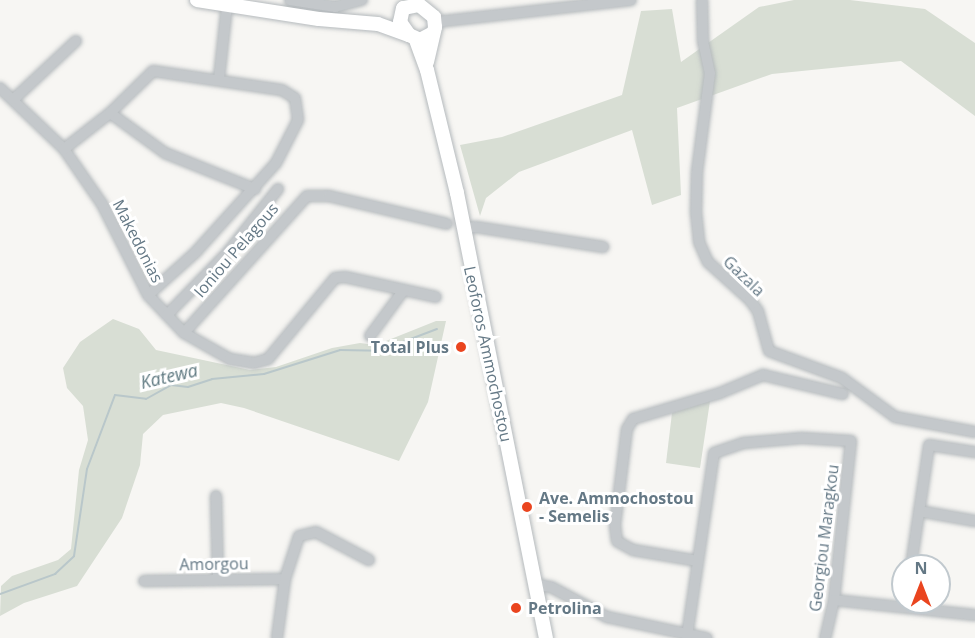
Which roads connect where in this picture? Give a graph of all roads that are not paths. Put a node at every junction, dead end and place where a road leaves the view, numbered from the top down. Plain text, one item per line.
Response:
1 (197, 0) edge
2 (290, 0) edge
3 (362, 0) edge
4 (631, 0) edge
5 (702, 0) edge
6 (598, 2) edge
7 (227, 5) junction
8 (423, 5) edge
9 (403, 6) edge
10 (369, 23) junction
11 (435, 28) junction
12 (412, 38) junction
13 (76, 41) dead end
14 (427, 70) junction
15 (219, 78) junction
16 (0, 88) edge
17 (14, 99) junction
18 (110, 112) junction
19 (64, 149) junction
20 (255, 189) junction
21 (278, 189) dead end
22 (447, 224) dead end
23 (463, 228) junction
24 (603, 247) dead end
25 (402, 291) junction
26 (148, 295) junction
27 (436, 297) dead end
28 (167, 315) junction
29 (184, 333) junction
30 (370, 336) dead end
31 (843, 394) dead end
32 (975, 432) edge
33 (975, 452) edge
34 (216, 496) dead end
35 (920, 511) junction
36 (975, 521) edge
37 (913, 554) edge
38 (369, 560) dead end
39 (698, 561) junction
40 (218, 579) junction
41 (285, 579) junction
42 (144, 580) dead end
43 (535, 584) junction
44 (834, 600) junction
45 (891, 604) edge
46 (951, 612) edge
47 (975, 615) edge
48 (687, 636) junction
49 (277, 638) edge
50 (546, 638) edge
51 (706, 638) edge
52 (825, 638) edge

1 - 7 main road
2 - 3 street
4 - 6 street
5 - 32 street, Gazala
6 - 11 street
7 - 10 main road
7 - 15 street
8 - 9 main road
8 - 11 main road
9 - 10 main road
9 - 12 main road, Leoforos Ammochostou
10 - 12 main road
11 - 12 main road
11 - 14 main road, Leoforos Ammochostou
12 - 14 main road, Leoforos Ammochostou
13 - 17 street
14 - 23 main road, Leoforos Ammochostou
15 - 18 street
15 - 20 street
16 - 17 street, Makedonias
17 - 19 street, Makedonias
18 - 19 street
18 - 20 street
19 - 26 street, Makedonias
20 - 26 street
21 - 28 street
22 - 29 street, Ioniou Pelagous
23 - 24 street
23 - 43 main road, Leoforos Ammochostou
25 - 27 street
25 - 29 street, Makedonias
25 - 30 street
26 - 28 street, Makedonias
28 - 29 street, Makedonias
31 - 39 street
33 - 35 street
34 - 40 street
35 - 36 street
35 - 37 street
38 - 41 street
39 - 44 street, Georgiou Maragkou
39 - 48 street
40 - 41 street, Amorgou
40 - 42 street, Amorgou
41 - 49 street
43 - 48 street
43 - 50 main road, Leoforos Ammochostou
44 - 45 street
44 - 52 street, Georgiou Maragkou
46 - 47 street
48 - 51 street

